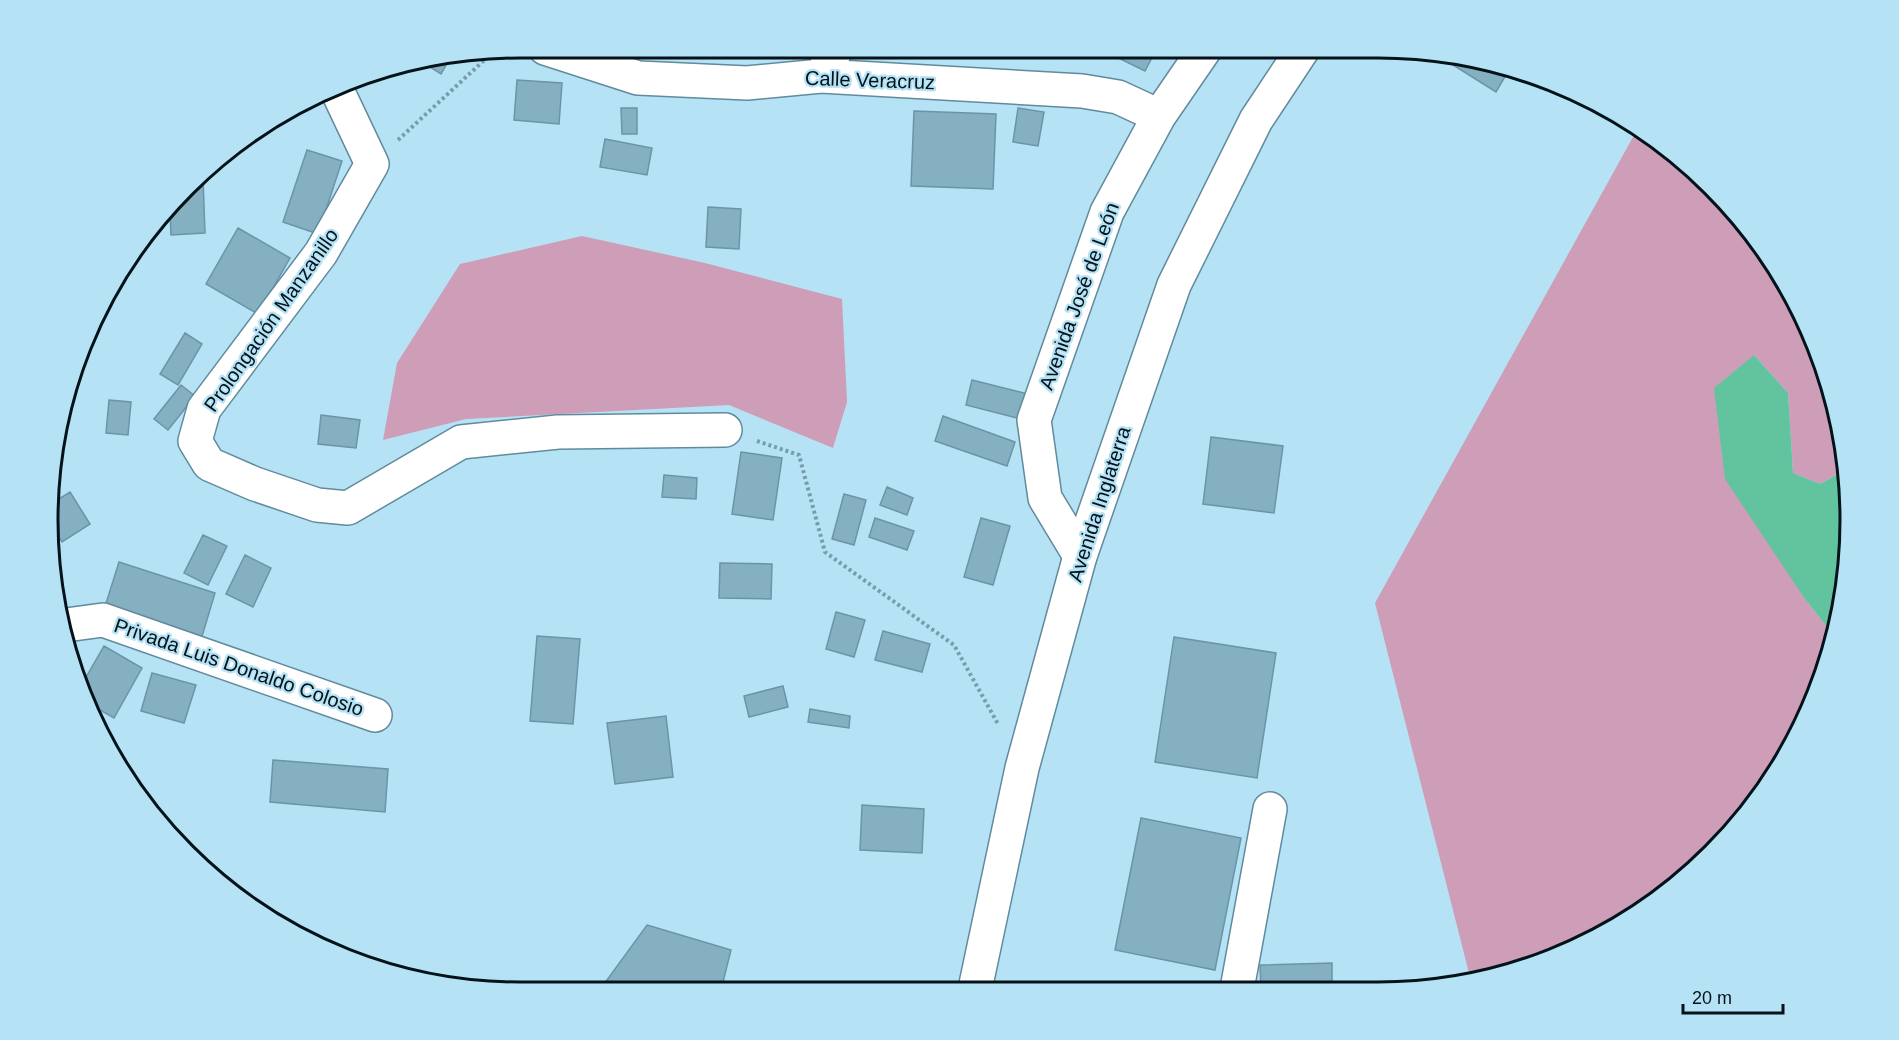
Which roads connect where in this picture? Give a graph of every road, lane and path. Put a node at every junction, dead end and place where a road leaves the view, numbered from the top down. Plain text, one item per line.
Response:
1 (576, 58) edge
2 (1199, 58) edge
3 (1297, 58) edge
4 (485, 60) edge
5 (829, 62) edge
6 (340, 96) edge
7 (1159, 116) junction
8 (372, 164) junction
9 (725, 430) joint
10 (1080, 556) junction
11 (70, 624) edge
12 (375, 715) dead end
13 (1023, 768) junction
14 (1270, 809) dead end
15 (977, 982) edge
16 (1238, 982) edge

1 - 5 street, Calle Veracruz
2 - 7 street, Avenida José de León
3 - 10 street, Avenida Inglaterra
4 - 8 path
5 - 7 street, Calle Veracruz
6 - 8 street
7 - 10 street, Avenida José de León
8 - 9 street, Prolongación Manzanillo
9 - 13 path
10 - 13 street, Avenida Inglaterra
11 - 12 street, Privada Luis Donaldo Colosio
13 - 15 street, Avenida Inglaterra
14 - 16 street

